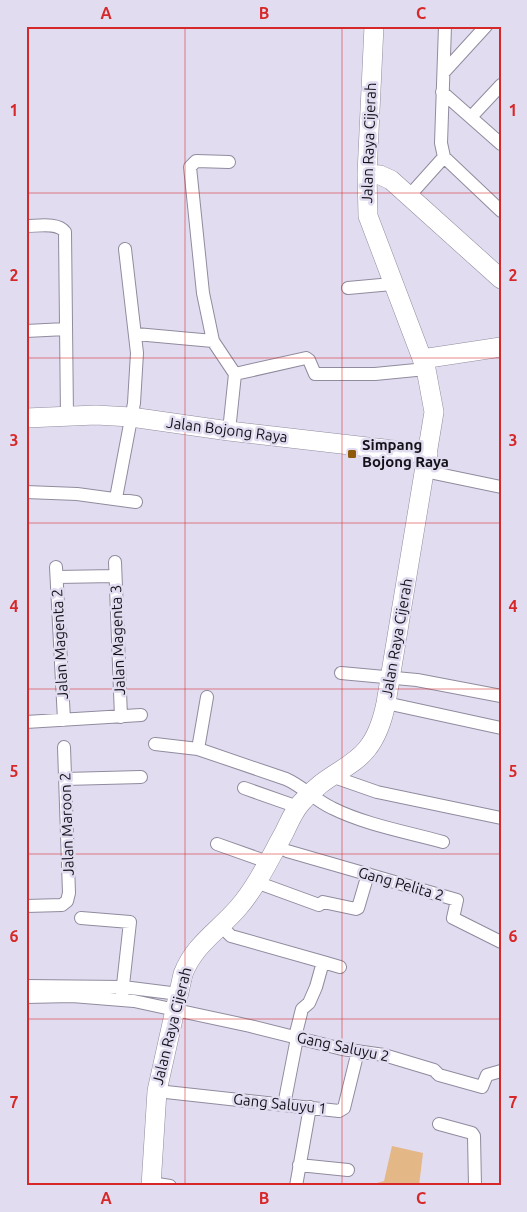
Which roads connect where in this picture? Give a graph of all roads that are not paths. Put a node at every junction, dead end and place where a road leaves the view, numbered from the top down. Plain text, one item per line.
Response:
1 (374, 26) edge
2 (445, 26) edge
3 (486, 26) edge
4 (444, 72) junction
5 (501, 85) edge
6 (442, 92) junction
7 (472, 116) junction
8 (501, 144) edge
9 (444, 157) junction
10 (229, 162) dead end
11 (367, 174) junction
12 (410, 195) junction
13 (501, 211) edge
14 (26, 226) edge
15 (125, 249) dead end
16 (501, 279) edge
17 (392, 284) junction
18 (348, 288) dead end
19 (66, 329) junction
20 (26, 331) edge
21 (136, 334) junction
22 (213, 340) junction
23 (501, 347) edge
24 (424, 364) junction
25 (235, 374) junction
26 (67, 416) junction
27 (132, 417) junction
28 (26, 418) edge
29 (229, 431) junction
30 (426, 462) junction
31 (501, 487) edge
32 (26, 492) edge
33 (116, 498) junction
34 (136, 502) dead end
35 (115, 562) dead end
36 (115, 576) junction
37 (341, 672) dead end
38 (390, 679) junction
39 (207, 696) dead end
40 (501, 696) edge
41 (386, 703) junction
42 (140, 715) dead end
43 (121, 717) junction
44 (64, 720) junction
45 (26, 722) edge
46 (501, 728) edge
47 (155, 744) dead end
48 (64, 747) dead end
49 (198, 749) junction
50 (141, 777) dead end
51 (334, 777) junction
52 (65, 779) junction
53 (244, 788) dead end
54 (303, 801) junction
55 (501, 818) edge
56 (443, 842) dead end
57 (217, 844) dead end
58 (273, 854) junction
59 (368, 874) junction
60 (256, 882) junction
61 (26, 906) edge
62 (81, 918) dead end
63 (220, 925) junction
64 (500, 941) edge
65 (322, 962) junction
66 (340, 967) dead end
67 (26, 986) edge
68 (122, 993) junction
69 (26, 997) edge
70 (177, 1001) junction
71 (296, 1037) junction
72 (358, 1051) junction
73 (501, 1071) edge
74 (156, 1091) junction
75 (284, 1104) junction
76 (310, 1107) junction
77 (439, 1124) dead end
78 (299, 1166) junction
79 (348, 1170) dead end
80 (151, 1185) edge
81 (170, 1186) edge
82 (296, 1186) edge
83 (475, 1186) edge

1 - 11 main road, Jalan Raya Cijerah
2 - 4 street
3 - 4 street
4 - 6 street
5 - 7 street
6 - 7 street
6 - 9 street
7 - 8 street
9 - 12 street
9 - 13 street
10 - 22 street
11 - 12 main road
11 - 17 main road, Jalan Raya Cijerah
12 - 16 main road
14 - 19 street
15 - 21 street
17 - 18 street
17 - 24 main road, Jalan Raya Cijerah
19 - 20 street
19 - 26 street
21 - 22 street
21 - 27 street
22 - 25 street
23 - 24 main road
24 - 25 street
24 - 30 main road, Jalan Raya Cijerah
25 - 29 street
26 - 27 main road, Jalan Bojong Raya
26 - 28 main road, Jalan Bojong Raya
27 - 29 main road, Jalan Bojong Raya
27 - 33 street
29 - 30 main road, Jalan Bojong Raya
30 - 31 street
30 - 38 main road, Jalan Raya Cijerah
32 - 33 street
33 - 34 street
35 - 36 street, Jalan Magenta 3
36 - 43 street, Jalan Magenta 3
36 - 44 street, Jalan Magenta 2
37 - 38 street
38 - 40 street
38 - 41 main road, Jalan Raya Cijerah
39 - 49 street
41 - 46 street
41 - 51 main road, Jalan Raya Cijerah
42 - 43 street
43 - 44 street
44 - 45 street
47 - 49 street
48 - 52 street, Jalan Maroon 2
49 - 54 street
50 - 52 street
51 - 54 main road, Jalan Raya Cijerah
51 - 55 street
52 - 61 street, Jalan Maroon 2
53 - 54 street
54 - 56 street
54 - 58 main road, Jalan Raya Cijerah
57 - 58 street, Gang Pelita 2
58 - 59 street, Gang Pelita 2
58 - 60 main road, Jalan Raya Cijerah
59 - 60 street
59 - 64 street, Gang Pelita 2
60 - 63 main road, Jalan Raya Cijerah
62 - 68 street
63 - 65 street
63 - 70 main road, Jalan Raya Cijerah
65 - 66 street
65 - 71 street
67 - 68 street
68 - 69 street
68 - 70 street, Gang Saluyu 2
70 - 71 street, Gang Saluyu 2
70 - 74 main road, Jalan Raya Cijerah
71 - 72 street, Gang Saluyu 2
71 - 75 street
72 - 73 street, Gang Saluyu 2
72 - 76 street, Gang Saluyu 1
74 - 75 street, Gang Saluyu 1
74 - 80 main road, Jalan Raya Cijerah
75 - 76 street, Gang Saluyu 1
76 - 78 street
77 - 83 street
78 - 79 street
78 - 82 street
80 - 81 street

